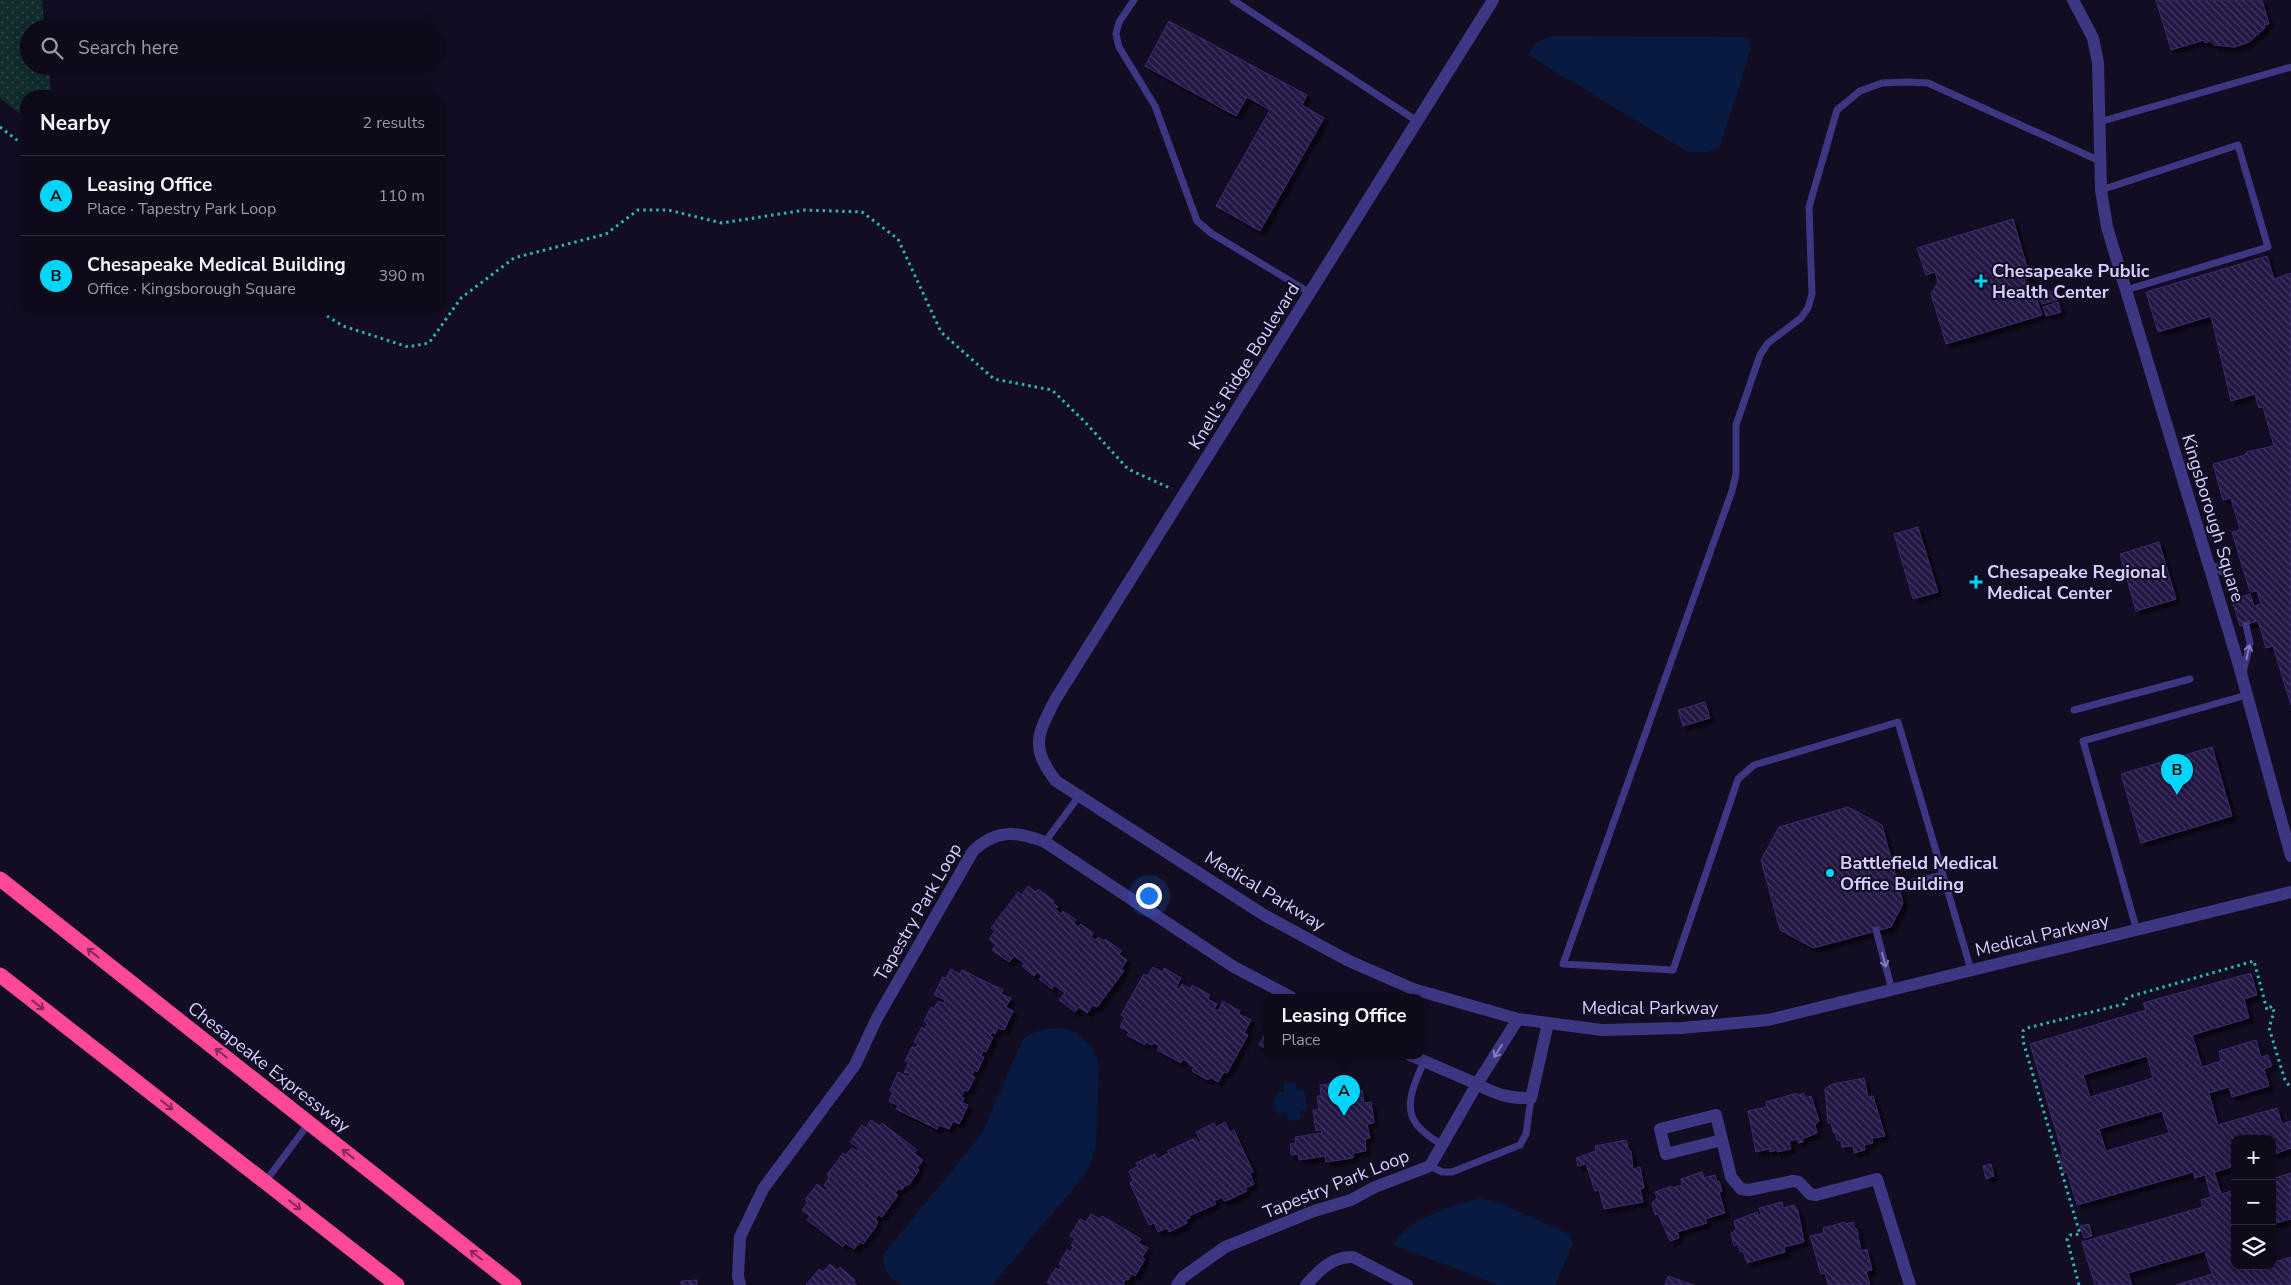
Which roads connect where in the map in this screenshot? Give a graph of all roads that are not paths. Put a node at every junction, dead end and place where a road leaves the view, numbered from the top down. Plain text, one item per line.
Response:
1 (1134, 0) edge
2 (1233, 0) edge
3 (1493, 0) edge
4 (2073, 0) edge
5 (2291, 67) edge
6 (1417, 121) junction
7 (2099, 122) junction
8 (2100, 160) junction
9 (2101, 190) junction
10 (2126, 290) junction
11 (1310, 293) junction
12 (2208, 563) junction
13 (2237, 598) dead end
14 (2246, 624) dead end
15 (2190, 679) dead end
16 (2242, 679) junction
17 (2247, 695) junction
18 (2074, 710) dead end
19 (1039, 755) joint
20 (1079, 796) junction
21 (1045, 842) junction
22 (2291, 856) edge
23 (1943, 875) junction
24 (0, 879) edge
25 (1898, 886) dead end
26 (2291, 892) edge
27 (1876, 930) dead end
28 (2137, 931) junction
29 (1971, 970) junction
30 (0, 975) edge
31 (1892, 990) junction
32 (1284, 994) edge
33 (1518, 1019) junction
34 (1548, 1023) junction
35 (1419, 1059) edge
36 (1424, 1061) junction
37 (1477, 1084) junction
38 (1531, 1098) junction
39 (309, 1123) junction
40 (1722, 1140) junction
41 (1442, 1145) junction
42 (1430, 1166) junction
43 (265, 1182) junction
44 (397, 1285) edge
45 (514, 1285) edge
46 (740, 1285) edge
47 (1177, 1285) edge
48 (1306, 1285) edge
49 (1407, 1285) edge
50 (1910, 1285) edge

1 - 11 lane
2 - 6 lane
3 - 6 street, Knell's Ridge Boulevard
4 - 7 street, Kingsborough Square
5 - 7 lane
6 - 11 street, Knell's Ridge Boulevard
7 - 8 street, Kingsborough Square
8 - 9 street, Kingsborough Square
8 - 23 lane
9 - 10 street, Kingsborough Square
9 - 10 lane
10 - 12 street, Kingsborough Square
11 - 19 street, Knell's Ridge Boulevard
12 - 13 lane
12 - 16 street, Kingsborough Square
16 -> 14 lane
15 - 18 lane
16 - 17 street, Kingsborough Square
17 - 22 street, Kingsborough Square
17 - 28 lane
19 - 20 street, Medical Parkway
20 - 21 lane
20 - 33 street, Medical Parkway
21 - 32 street, Tapestry Park Loop
21 - 46 street, Tapestry Park Loop
23 - 25 lane
23 - 29 lane
39 -> 24 highway, Chesapeake Expressway
26 - 28 street, Medical Parkway
27 -> 31 lane
28 - 29 street, Medical Parkway
29 - 31 street, Medical Parkway
30 -> 43 highway
31 - 34 street, Medical Parkway
33 - 34 street, Medical Parkway
33 -> 37 street, Tapestry Park Loop
34 - 38 street
35 - 36 street
36 - 37 street
36 - 41 lane
37 - 38 street
37 - 41 street, Tapestry Park Loop
38 - 42 lane
39 - 43 lane
45 -> 39 highway, Chesapeake Expressway
40 - 40 street
40 - 50 street
41 - 42 street, Tapestry Park Loop
42 - 47 street, Tapestry Park Loop
43 -> 44 highway
48 - 49 street

